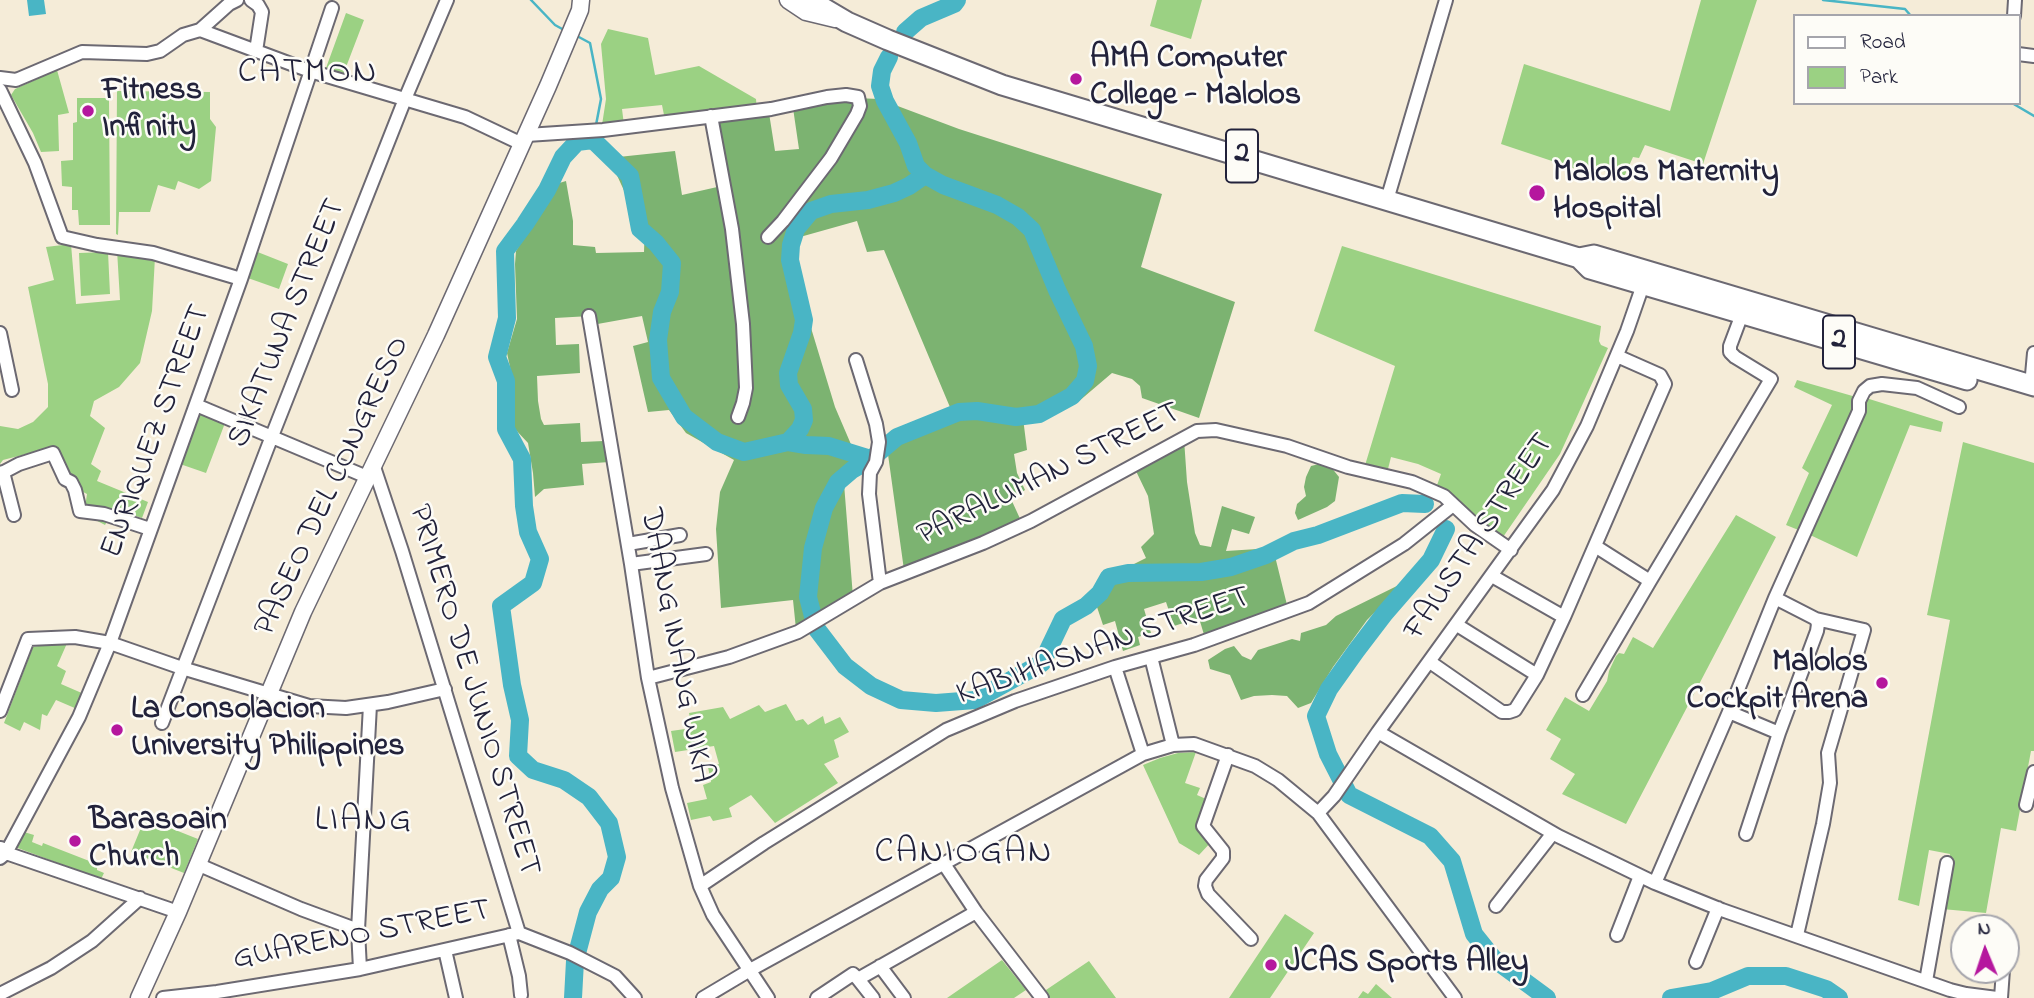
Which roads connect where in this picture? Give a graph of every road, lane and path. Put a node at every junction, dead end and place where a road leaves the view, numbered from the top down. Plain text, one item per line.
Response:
1 (237, 0) edge
2 (251, 0) edge
3 (447, 0) edge
4 (581, 0) edge
5 (788, 0) edge
6 (810, 0) edge
7 (824, 0) edge
8 (1446, 0) edge
9 (332, 8) dead end
10 (847, 22) junction
11 (200, 30) junction
12 (256, 51) junction
13 (310, 71) junction
14 (0, 78) edge
15 (0, 90) edge
16 (405, 99) junction
17 (711, 116) junction
18 (524, 139) junction
19 (1387, 200) junction
20 (768, 237) dead end
21 (1645, 278) junction
22 (241, 279) junction
23 (1742, 314) junction
24 (589, 316) dead end
25 (1801, 324) junction
26 (0, 333) edge
27 (2034, 353) edge
28 (1617, 356) junction
29 (856, 360) dead end
30 (12, 390) dead end
31 (2033, 391) edge
32 (196, 405) junction
33 (1959, 407) dead end
34 (738, 416) dead end
35 (272, 436) junction
36 (370, 471) junction
37 (1, 473) edge
38 (1453, 505) junction
39 (14, 514) dead end
40 (149, 529) junction
41 (680, 535) dead end
42 (628, 544) junction
43 (1595, 546) junction
44 (1511, 550) junction
45 (706, 554) dead end
46 (631, 564) junction
47 (1492, 576) junction
48 (1650, 580) junction
49 (880, 583) junction
50 (1775, 598) junction
51 (1564, 617) junction
52 (1816, 619) junction
53 (1457, 625) junction
54 (110, 643) junction
55 (1151, 657) junction
56 (1430, 662) junction
57 (1115, 667) junction
58 (182, 668) junction
59 (1537, 675) junction
60 (648, 678) junction
61 (445, 690) junction
62 (269, 695) junction
63 (1583, 695) dead end
64 (370, 705) junction
65 (0, 711) edge
66 (1729, 712) junction
67 (162, 723) dead end
68 (1378, 732) junction
69 (1779, 733) junction
70 (1173, 745) junction
71 (1143, 754) junction
72 (1228, 755) junction
73 (2034, 772) edge
74 (2026, 805) dead end
75 (1318, 813) junction
76 (1553, 833) junction
77 (1746, 834) dead end
78 (2, 852) edge
79 (1947, 863) dead end
80 (197, 864) junction
81 (944, 864) junction
82 (1640, 876) junction
83 (1655, 883) junction
84 (700, 886) junction
85 (140, 898) junction
86 (1496, 906) dead end
87 (1718, 908) junction
88 (178, 912) junction
89 (976, 912) junction
90 (358, 930) junction
91 (514, 934) junction
92 (1617, 935) dead end
93 (1797, 935) junction
94 (1251, 939) dead end
95 (445, 950) junction
96 (1696, 962) dead end
97 (880, 966) junction
98 (360, 969) junction
99 (750, 970) junction
100 (858, 979) junction
101 (1926, 981) junction
102 (0, 994) edge
103 (521, 995) dead end
104 (139, 998) edge
105 (163, 998) edge
106 (456, 998) edge
107 (635, 998) edge
108 (703, 998) edge
109 (768, 998) edge
110 (817, 998) edge
111 (873, 998) edge
112 (904, 998) edge
113 (1042, 998) edge
114 (1455, 998) edge
115 (1999, 998) edge

1 - 11 street
2 - 12 street
3 - 16 street, SIKATUNA STREET
4 - 18 main road, PASEO DEL CONGRESO
5 - 10 main road
6 - 10 highway, 2
7 - 10 main road
8 - 19 street
9 - 13 street, ENRIQUEZ STREET
10 - 19 highway, 2
11 - 12 street
11 - 14 street
12 - 13 street
13 - 16 street
13 - 22 street, ENRIQUEZ STREET
14 - 15 street
15 - 22 street
16 - 18 street
16 - 35 street, SIKATUNA STREET
17 - 18 street
17 - 20 street
17 - 34 street
18 - 36 main road, PASEO DEL CONGRESO
19 - 21 highway, 2
21 - 23 highway, 2
21 - 25 highway, 2
21 - 28 street, FAUSTA STREET
22 - 32 street, ENRIQUEZ STREET
23 - 25 highway, 2
23 - 48 street
24 - 42 street, DAANG INANG WIKA
25 - 31 highway, 2
26 - 30 street
27 - 31 street
28 - 43 street
28 - 44 street, FAUSTA STREET
29 - 49 street
32 - 35 street
32 - 40 street, ENRIQUEZ STREET
33 - 50 street
35 - 36 street
35 - 58 street, SIKATUNA STREET
36 - 61 street, PRIMERO DE JUNIO STREET
36 - 62 main road, PASEO DEL CONGRESO
37 - 39 street
37 - 40 street
38 - 44 street, PARALUMAN STREET
38 - 49 street, PARALUMAN STREET
38 - 55 street, KABIHASNAN STREET
40 - 54 street, ENRIQUEZ STREET
41 - 42 street
42 - 46 street, DAANG INANG WIKA
43 - 48 street
43 - 51 street
44 - 47 street, FAUSTA STREET
45 - 46 street
46 - 60 street, DAANG INANG WIKA
47 - 51 street
47 - 53 street, FAUSTA STREET
48 - 63 street
49 - 60 street, PARALUMAN STREET
50 - 52 street
50 - 66 street
51 - 59 street
52 - 69 street
52 - 93 street
53 - 56 street, FAUSTA STREET
53 - 59 street
54 - 58 street
54 - 65 street
54 - 78 street, ENRIQUEZ STREET
55 - 57 street, KABIHASNAN STREET
55 - 70 street
56 - 59 street
56 - 68 street, FAUSTA STREET
57 - 71 street
57 - 84 street, KABIHASNAN STREET
58 - 62 street
58 - 67 street, SIKATUNA STREET
60 - 84 street, DAANG INANG WIKA
61 - 64 street
61 - 91 street, PRIMERO DE JUNIO STREET
62 - 64 street
62 - 80 main road, PASEO DEL CONGRESO
64 - 90 street
66 - 69 street
66 - 83 street
68 - 75 street, FAUSTA STREET
68 - 76 street
69 - 77 street
70 - 71 street
70 - 72 street
71 - 81 street
72 - 75 street
72 - 94 street
73 - 74 street
75 - 114 street
76 - 82 street
76 - 86 street
78 - 85 street
79 - 101 street
80 - 88 main road, PASEO DEL CONGRESO
80 - 90 street
81 - 89 street
81 - 99 street
82 - 83 street
82 - 92 street
83 - 87 street
84 - 99 street, DAANG INANG WIKA
85 - 88 street
85 - 102 street
87 - 93 street
87 - 96 street
88 - 104 main road, PASEO DEL CONGRESO
89 - 97 street
89 - 113 street
90 - 98 street
91 - 95 street, GUARENO STREET
91 - 103 street, PRIMERO DE JUNIO STREET
91 - 107 street, GUARENO STREET
93 - 101 street
95 - 98 street, GUARENO STREET
95 - 106 street
97 - 100 street
97 - 112 street
98 - 105 street, GUARENO STREET
99 - 108 street
99 - 109 street, DAANG INANG WIKA
100 - 110 street
100 - 111 street
101 - 115 street

